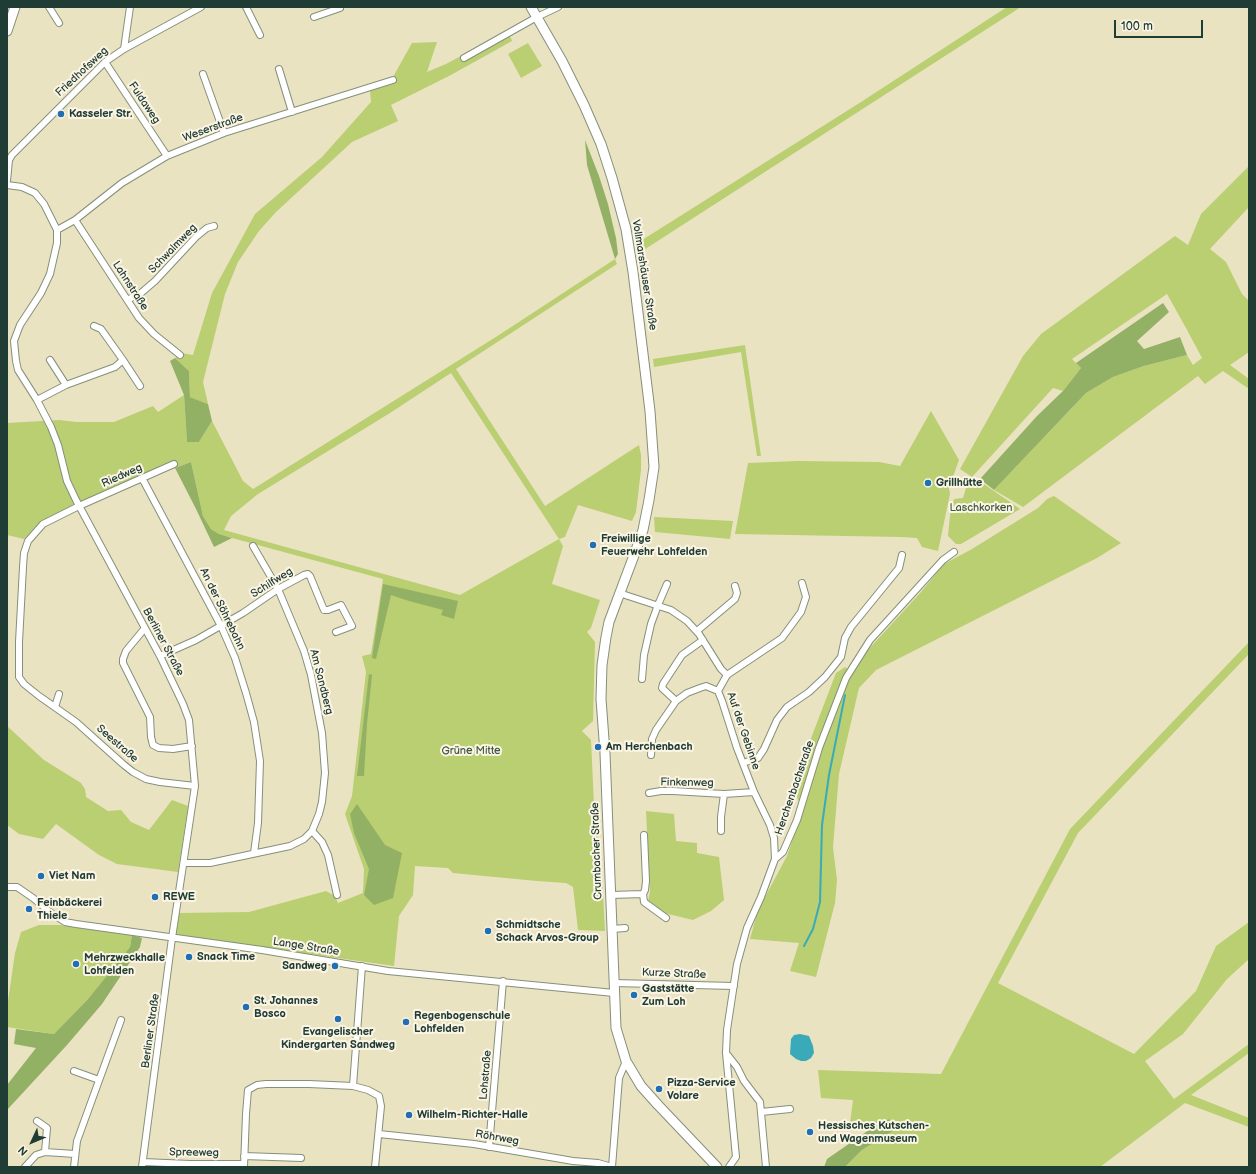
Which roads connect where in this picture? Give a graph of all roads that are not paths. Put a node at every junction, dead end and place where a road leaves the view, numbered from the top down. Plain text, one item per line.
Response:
1 (15, 7) edge
2 (49, 7) edge
3 (130, 7) edge
4 (201, 7) edge
5 (246, 7) edge
6 (341, 7) edge
7 (531, 7) edge
8 (558, 7) edge
9 (314, 17) dead end
10 (537, 17) junction
11 (59, 23) dead end
12 (7, 31) edge
13 (260, 35) dead end
14 (124, 49) junction
15 (464, 58) dead end
16 (105, 62) junction
17 (279, 69) dead end
18 (203, 74) dead end
19 (393, 80) dead end
20 (292, 112) junction
21 (224, 133) junction
22 (167, 156) junction
23 (7, 181) edge
24 (7, 185) edge
25 (75, 220) junction
26 (214, 226) dead end
27 (57, 230) junction
28 (127, 300) junction
29 (94, 326) dead end
30 (180, 355) dead end
31 (50, 360) dead end
32 (123, 360) junction
33 (66, 385) junction
34 (140, 386) dead end
35 (37, 400) junction
36 (174, 464) dead end
37 (142, 478) junction
38 (79, 506) junction
39 (643, 530) joint
40 (253, 546) dead end
41 (954, 552) dead end
42 (902, 555) dead end
43 (802, 583) dead end
44 (667, 584) dead end
45 (735, 586) dead end
46 (278, 589) junction
47 (619, 592) junction
48 (658, 605) junction
49 (221, 626) junction
50 (145, 628) junction
51 (697, 631) junction
52 (336, 632) dead end
53 (703, 640) junction
54 (160, 656) junction
55 (727, 675) junction
56 (642, 679) dead end
57 (718, 692) junction
58 (59, 694) dead end
59 (676, 701) junction
60 (55, 707) junction
61 (192, 746) junction
62 (651, 755) dead end
63 (743, 763) junction
64 (195, 786) junction
65 (754, 792) junction
66 (649, 794) dead end
67 (724, 794) junction
68 (722, 831) dead end
69 (312, 832) junction
70 (644, 835) dead end
71 (254, 853) junction
72 (775, 859) junction
73 (184, 863) junction
74 (7, 887) edge
75 (643, 894) junction
76 (337, 895) dead end
77 (611, 895) junction
78 (666, 918) dead end
79 (625, 928) dead end
80 (612, 929) junction
81 (172, 938) junction
82 (362, 966) junction
83 (503, 981) junction
84 (614, 983) junction
85 (734, 986) junction
86 (614, 993) junction
87 (121, 1020) dead end
88 (726, 1054) junction
89 (626, 1061) junction
90 (74, 1071) dead end
91 (99, 1080) junction
92 (353, 1086) junction
93 (790, 1109) dead end
94 (761, 1112) junction
95 (37, 1121) dead end
96 (379, 1134) junction
97 (489, 1147) junction
98 (45, 1152) junction
99 (75, 1154) junction
100 (244, 1156) junction
101 (301, 1158) dead end
102 (142, 1164) edge
103 (244, 1165) edge
104 (25, 1167) edge
105 (74, 1167) edge
106 (375, 1167) edge
107 (612, 1167) edge
108 (717, 1167) edge
109 (729, 1167) edge
110 (766, 1167) edge

1 - 12 main road
2 - 11 street
3 - 14 street
4 - 14 street, Friedhofsweg
5 - 13 street
6 - 9 street
7 - 10 main road, Vollmarshäuser Straße
8 - 10 street
10 - 15 street
10 - 39 main road, Vollmarshäuser Straße
14 - 16 street, Friedhofsweg
16 - 22 street, Fuldaweg
16 - 23 street, Friedhofsweg
17 - 20 street
18 - 21 street
19 - 20 street, Weserstraße
20 - 21 street, Weserstraße
21 - 22 street, Weserstraße
22 - 25 street, Weserstraße
24 - 27 street
25 - 27 street, Weserstraße
25 - 28 street, Lahnstraße
26 - 28 street, Schwalmweg
27 - 35 street, Berliner Straße
28 - 30 street, Lahnstraße
29 - 32 street
31 - 33 street
32 - 33 street
32 - 34 street
33 - 35 street
35 - 38 street, Berliner Straße
36 - 37 street, Riedweg
37 - 38 street, Riedweg
37 - 49 street, An der Söhrebahn
38 - 50 street, Berliner Straße
38 - 60 street, Seestraße
39 - 47 main road, Crumbacher Straße
40 - 46 street, Am Sandberg
41 - 72 street, Herchenbachstraße
42 - 63 street
43 - 55 street
44 - 48 street
45 - 51 street
46 - 49 street, Schilfweg
46 - 52 street, Schilfweg
46 - 69 street, Am Sandberg
47 - 48 street
47 - 77 main road, Crumbacher Straße
48 - 51 street
48 - 56 street
49 - 54 street, Schilfweg
49 - 71 street, An der Söhrebahn
50 - 54 street, Berliner Straße
50 - 61 street
51 - 53 street
53 - 55 street
53 - 59 street
54 - 61 street, Berliner Straße
55 - 57 street, Auf der Gebinne
57 - 59 street
57 - 63 street, Auf der Gebinne
58 - 60 street
59 - 62 street
60 - 64 street, Seestraße
61 - 64 street, Berliner Straße
63 - 65 street, Auf der Gebinne
64 - 73 street, Berliner Straße
65 - 67 street, Finkenweg
65 - 72 street
66 - 67 street, Finkenweg
67 - 68 street, Finkenweg
69 - 71 street
69 - 76 street
70 - 75 street
71 - 73 street
72 - 85 street, Herchenbachstraße
73 - 81 street, Berliner Straße
74 - 81 street, Lange Straße
75 - 77 street
75 - 78 street
77 - 80 main road, Crumbacher Straße
79 - 80 street
80 - 84 main road, Crumbacher Straße
81 - 82 street, Lange Straße
81 - 102 street, Berliner Straße
82 - 83 street, Lange Straße
82 - 92 street
83 - 86 street, Lange Straße
83 - 97 street, Lohstraße
84 - 85 street, Kurze Straße
84 - 86 main road, Crumbacher Straße
85 - 88 street, Herchenbachstraße
86 - 89 main road, Crumbacher Straße
87 - 91 street
88 - 94 street
88 - 109 street, Herchenbachstraße
89 - 107 street
89 - 108 main road, Crumbacher Straße
90 - 91 street
91 - 99 street
92 - 96 street
92 - 100 street
93 - 94 street
94 - 110 street
95 - 98 street
96 - 97 street, Röhrweg
96 - 106 street
97 - 107 street, Röhrweg
98 - 99 street
98 - 104 street
99 - 105 street
100 - 101 street
100 - 103 street
102 - 103 street, Spreeweg

